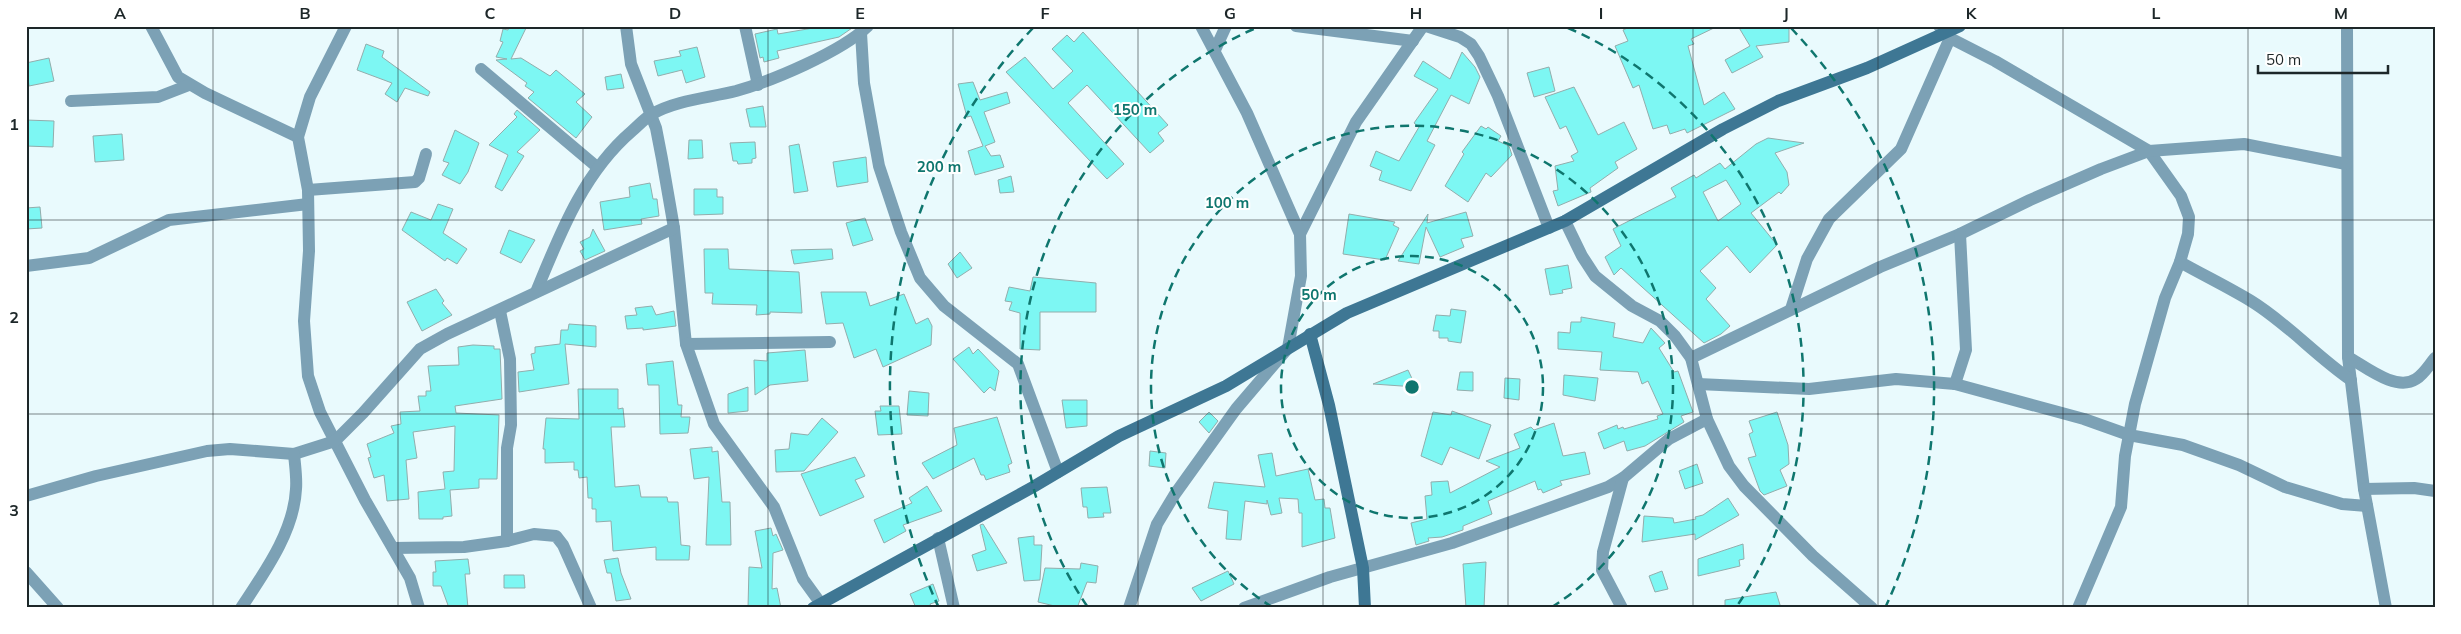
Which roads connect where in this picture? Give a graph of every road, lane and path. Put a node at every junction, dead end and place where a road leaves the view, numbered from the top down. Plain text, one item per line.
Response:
1 (151, 26) edge
2 (346, 26) edge
3 (626, 26) edge
4 (746, 26) edge
5 (1202, 26) edge
6 (1226, 26) edge
7 (1296, 26) edge
8 (1424, 26) edge
9 (1960, 26) edge
10 (2347, 26) edge
11 (864, 30) edge
12 (1944, 33) edge
13 (1413, 41) junction
14 (1216, 50) junction
15 (481, 69) dead end
16 (189, 85) junction
17 (758, 85) junction
18 (71, 101) dead end
19 (651, 115) junction
20 (298, 137) junction
21 (2149, 151) junction
22 (426, 154) dead end
23 (2346, 164) junction
24 (597, 167) junction
25 (308, 190) junction
26 (308, 204) junction
27 (1565, 221) junction
28 (674, 228) junction
29 (1549, 228) junction
30 (1300, 234) junction
31 (1960, 234) junction
32 (2180, 262) junction
33 (26, 266) edge
34 (536, 292) junction
35 (1790, 309) junction
36 (500, 311) junction
37 (1310, 334) junction
38 (830, 342) dead end
39 (686, 344) junction
40 (1288, 348) junction
41 (2348, 357) junction
42 (1691, 358) junction
43 (2435, 358) edge
44 (2351, 380) junction
45 (1698, 384) junction
46 (1955, 384) junction
47 (1707, 420) junction
48 (2129, 435) junction
49 (335, 441) junction
50 (294, 454) junction
51 (1058, 472) junction
52 (1623, 478) junction
53 (2364, 489) junction
54 (2435, 491) edge
55 (26, 496) edge
56 (2367, 506) junction
57 (938, 538) junction
58 (507, 541) junction
59 (393, 548) junction
60 (1363, 568) junction
61 (26, 572) edge
62 (819, 606) edge
63 (58, 608) edge
64 (241, 608) edge
65 (419, 608) edge
66 (591, 608) edge
67 (954, 608) edge
68 (1129, 608) edge
69 (1244, 608) edge
70 (1365, 608) edge
71 (1622, 608) edge
72 (1872, 608) edge
73 (2078, 608) edge
74 (2386, 608) edge

1 - 16 street
2 - 20 street
3 - 19 street
4 - 17 street
5 - 14 street
6 - 14 street
7 - 13 street
8 - 13 street
8 - 29 street
9 - 12 street
10 - 23 street
11 - 17 street
11 - 51 street
12 - 21 street
12 - 27 street
12 - 35 street
13 - 30 street
14 - 30 street
15 - 24 street
16 - 18 street
16 - 20 street
17 - 19 street
19 - 24 street
19 - 28 street
20 - 25 street
21 - 23 street
21 - 31 street
21 - 32 street
22 - 25 street
23 - 41 street
24 - 34 street
25 - 26 street
26 - 33 street
26 - 49 street
27 - 29 street
27 - 42 street
28 - 34 street
28 - 39 street
29 - 37 street
30 - 40 street
31 - 35 street
31 - 46 street
32 - 44 street
32 - 48 street
34 - 36 street
35 - 42 street
36 - 49 street
36 - 58 street
37 - 40 street
37 - 60 street
38 - 39 street
39 - 62 street
40 - 51 street
40 - 68 street
41 - 43 street
41 - 44 street
42 - 45 street
44 - 53 street
45 - 46 street
45 - 47 street
46 - 48 street
47 - 52 street
47 - 72 street
48 - 56 street
48 - 73 street
49 - 50 street
49 - 59 street
50 - 55 street
50 - 64 street
51 - 57 street
52 - 60 street
52 - 71 street
53 - 54 street
53 - 56 street
56 - 74 street
57 - 62 street
57 - 67 street
58 - 59 street
58 - 66 street
59 - 65 street
60 - 69 street
60 - 70 street
61 - 63 street

